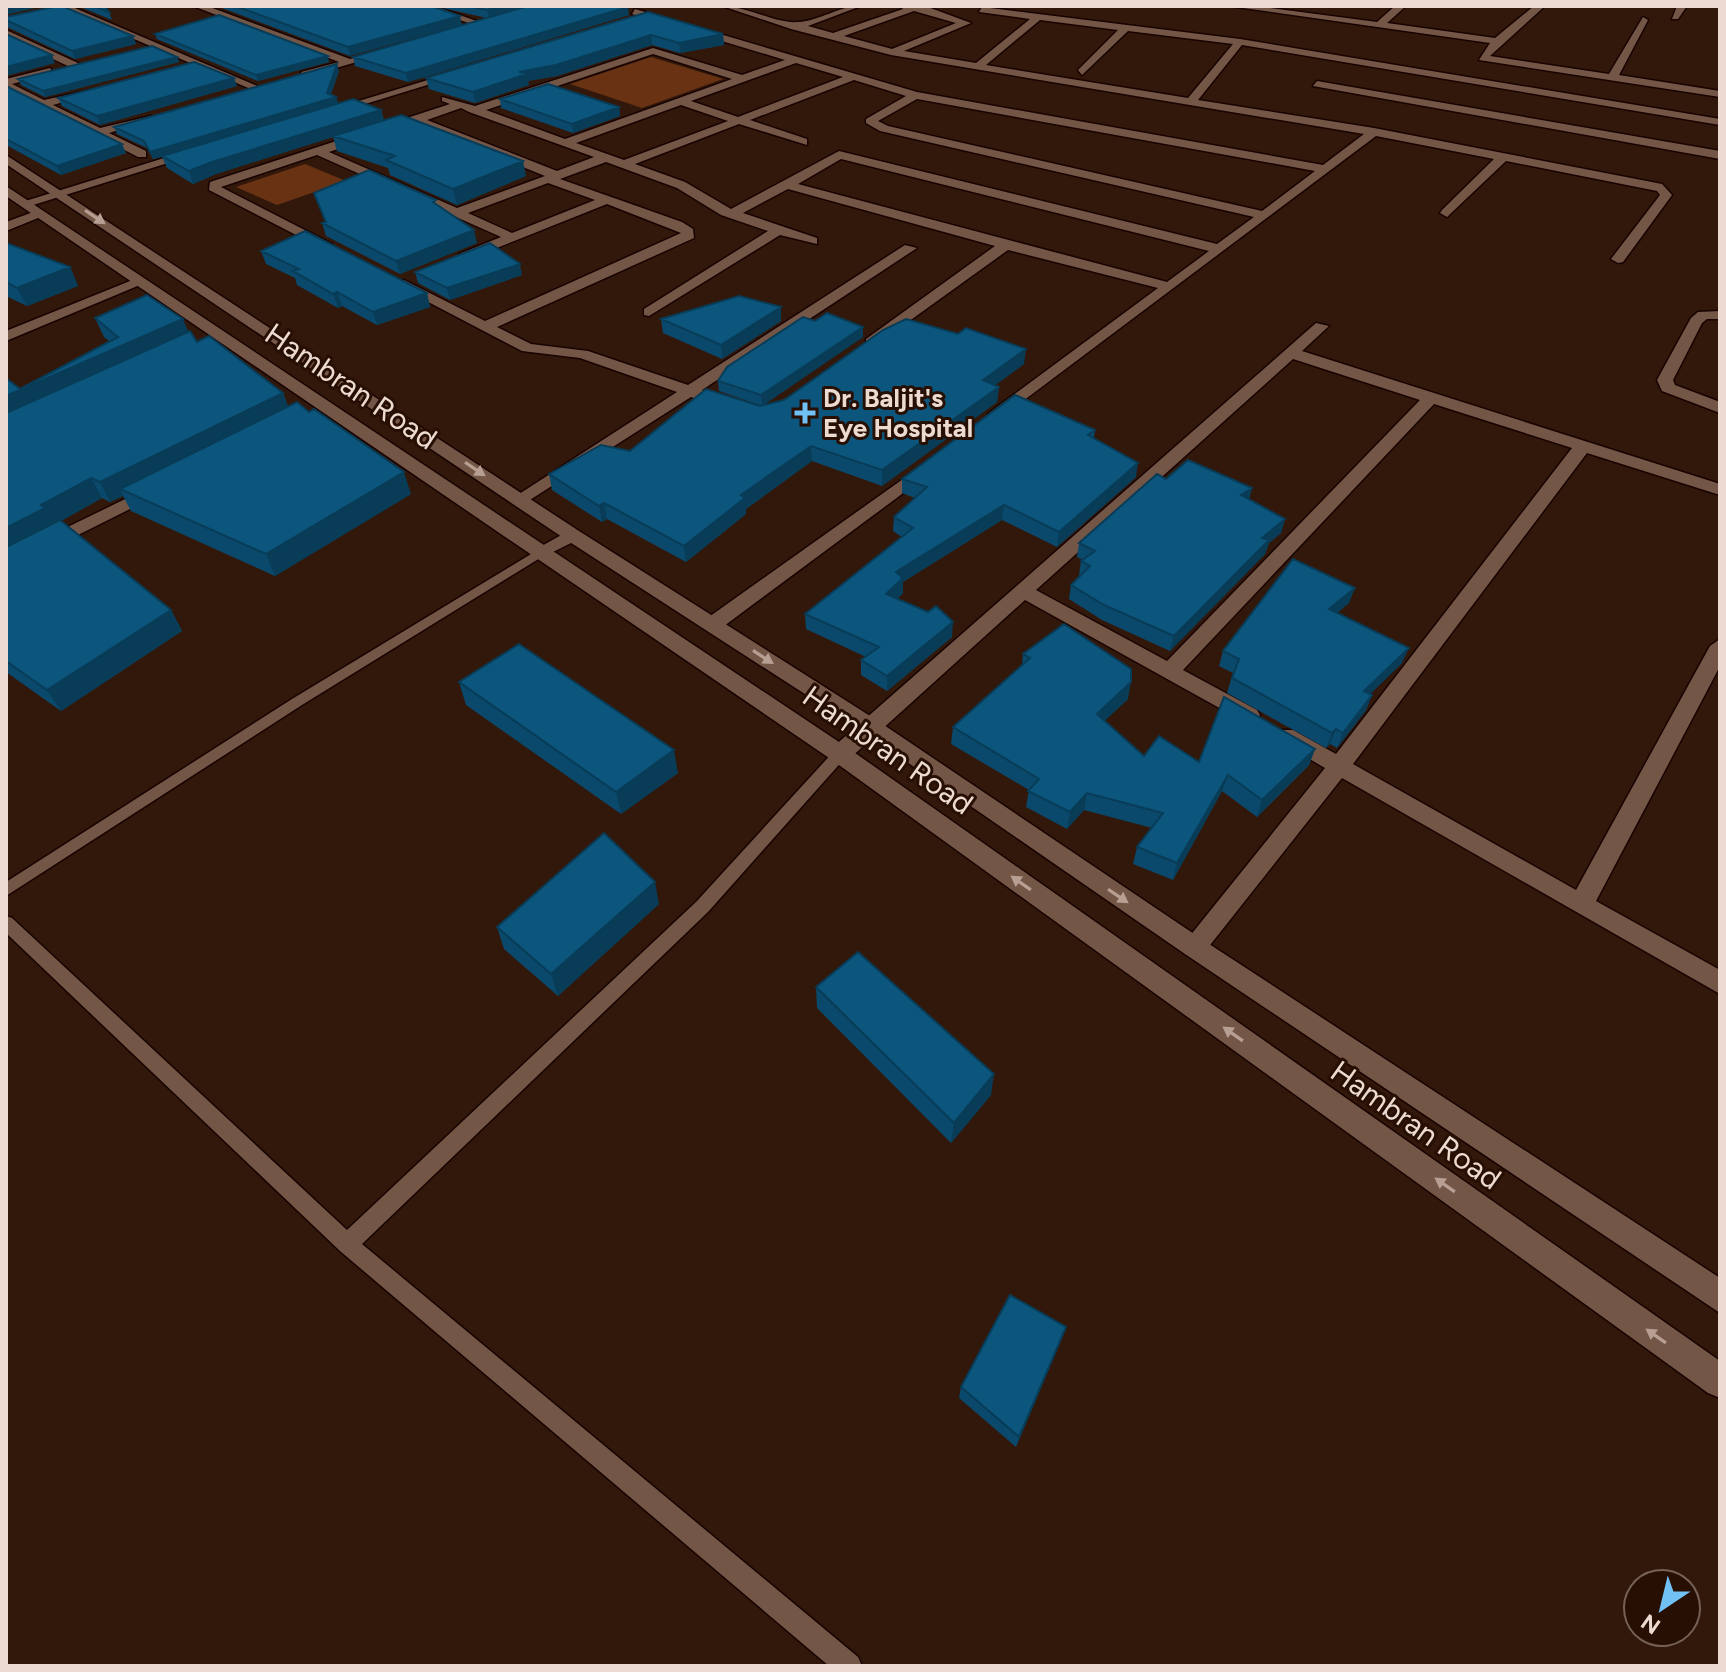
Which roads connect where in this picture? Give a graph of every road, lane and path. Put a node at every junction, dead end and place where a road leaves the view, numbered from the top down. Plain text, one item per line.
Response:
1 (198, 6) edge
2 (424, 6) edge
3 (727, 6) edge
4 (767, 6) edge
5 (856, 6) edge
6 (1234, 6) edge
7 (1401, 6) edge
8 (1536, 6) edge
9 (1682, 6) edge
10 (63, 7) edge
11 (913, 7) edge
12 (1274, 8) edge
13 (671, 9) dead end
14 (982, 10) dead end
15 (50, 11) edge
16 (652, 11) edge
17 (748, 12) junction
18 (620, 16) edge
19 (1038, 17) junction
20 (1675, 17) dead end
21 (1643, 20) dead end
22 (496, 21) edge
23 (1260, 21) dead end
24 (483, 25) junction
25 (1380, 25) junction
26 (797, 26) junction
27 (1126, 28) junction
28 (1250, 32) dead end
29 (6, 33) edge
30 (453, 33) edge
31 (707, 34) junction
32 (833, 36) junction
33 (1497, 41) junction
34 (1240, 42) junction
35 (743, 44) junction
36 (156, 45) junction
37 (394, 49) edge
38 (653, 51) junction
39 (129, 52) edge
40 (891, 52) junction
41 (877, 57) dead end
42 (795, 60) junction
43 (88, 62) edge
44 (350, 62) junction
45 (863, 62) dead end
46 (199, 63) junction
47 (459, 63) edge
48 (74, 65) junction
49 (977, 67) junction
50 (474, 69) edge
51 (171, 71) edge
52 (836, 72) junction
53 (1082, 72) dead end
54 (297, 76) edge
55 (853, 77) junction
56 (400, 79) junction
57 (743, 79) junction
58 (1612, 79) junction
59 (6, 84) edge
60 (271, 84) edge
61 (1317, 84) dead end
62 (548, 85) junction
63 (416, 86) junction
64 (257, 88) junction
65 (100, 89) edge
66 (243, 92) edge
67 (575, 94) edge
68 (1720, 94) edge
69 (915, 95) junction
70 (324, 101) edge
71 (680, 101) junction
72 (1191, 101) junction
73 (43, 104) junction
74 (467, 107) junction
75 (614, 107) edge
76 (157, 116) edge
77 (641, 116) junction
78 (312, 117) edge
79 (415, 119) junction
80 (737, 121) junction
81 (1720, 122) edge
82 (99, 132) junction
83 (1374, 132) junction
84 (873, 135) junction
85 (803, 142) dead end
86 (564, 143) junction
87 (157, 149) edge
88 (208, 149) edge
89 (315, 150) junction
90 (142, 154) junction
91 (839, 155) junction
92 (1720, 155) edge
93 (1503, 157) junction
94 (128, 158) dead end
95 (604, 158) junction
96 (6, 159) edge
97 (622, 165) junction
98 (1325, 169) junction
99 (553, 177) junction
100 (53, 185) junction
101 (787, 185) junction
102 (608, 199) junction
103 (20, 200) edge
104 (459, 212) junction
105 (1447, 213) dead end
106 (732, 214) junction
107 (1264, 215) junction
108 (6, 227) edge
109 (777, 231) junction
110 (513, 238) junction
111 (812, 241) dead end
112 (1006, 245) junction
113 (910, 248) dead end
114 (1219, 249) junction
115 (342, 254) edge
116 (1618, 259) dead end
117 (456, 260) edge
118 (384, 276) edge
119 (413, 277) edge
120 (140, 282) junction
121 (398, 283) junction
122 (1169, 287) junction
123 (649, 312) dead end
124 (1720, 315) edge
125 (1321, 326) dead end
126 (484, 327) junction
127 (6, 336) edge
128 (1291, 353) junction
129 (854, 354) edge
130 (689, 392) junction
131 (1431, 398) junction
132 (1720, 408) edge
133 (752, 412) edge
134 (975, 432) edge
135 (1583, 446) junction
136 (938, 459) edge
137 (171, 481) edge
138 (1720, 490) edge
139 (522, 500) junction
140 (572, 535) junction
141 (541, 552) junction
142 (6, 565) edge
143 (1023, 591) junction
144 (713, 624) junction
145 (1720, 646) edge
146 (1170, 671) junction
147 (870, 726) junction
148 (840, 754) junction
149 (1339, 766) junction
150 (6, 890) edge
151 (1581, 905) junction
152 (6, 923) edge
153 (1194, 947) junction
154 (1720, 983) edge
155 (347, 1244) junction
156 (1720, 1297) edge
157 (1720, 1381) edge
158 (849, 1666) edge

1 - 44 street
2 - 24 street
3 - 17 street
4 - 17 street
5 - 26 street
6 - 12 street
7 - 25 street
8 - 33 street
9 - 20 street
10 - 15 street
10 - 36 street
11 - 32 street
11 - 40 street
12 - 23 street
12 - 25 street
13 - 16 street
14 - 19 street
16 - 18 street
16 - 31 street
17 - 26 street
19 - 27 street
19 - 49 street
21 - 58 street
22 - 24 street
24 - 30 street
25 - 33 street
26 - 32 street
26 - 35 street
27 - 34 street
27 - 53 street
28 - 34 street
29 - 48 street
31 - 35 street
31 - 38 street
32 - 40 street
33 - 58 street
34 - 72 street
34 - 81 street
35 - 42 street
36 - 39 street
36 - 46 street
37 - 44 street
38 - 57 street
38 - 62 street
40 - 41 street
40 - 49 street
42 - 52 street
42 - 57 street
43 - 48 street
44 - 54 street
45 - 52 street
46 - 51 street
46 - 64 street
47 - 56 street
48 - 59 street
49 - 72 street
50 - 63 street
52 - 55 street
55 - 69 street
55 - 80 street
56 - 63 street
56 - 70 street
57 - 71 street
58 - 68 street
59 - 73 street
60 - 64 street
61 - 92 street
62 - 67 street
62 - 74 street
63 - 74 street
63 - 78 street
64 - 66 street
65 - 73 street
69 - 84 street
69 - 98 street
71 - 77 street
71 - 80 street
72 - 83 street
73 - 82 street
74 - 79 street
74 - 86 street
75 - 77 street
76 - 82 street
77 - 86 street
79 - 89 street
79 - 99 street
80 - 85 street
80 - 97 street
82 - 90 street
83 - 93 street
83 - 98 street
84 - 91 street
84 - 107 street
86 - 95 street
87 - 90 street
88 - 100 street
89 - 104 street
89 - 115 street
90 - 94 street
91 - 101 street
91 - 114 street
93 - 105 street
93 - 116 street
95 - 97 street
95 - 99 street
96 - 100 street, Hambran Road
97 - 106 street
98 - 107 street
99 - 102 street
99 - 104 street
100 - 103 street
100 -> 139 street, Hambran Road
101 - 106 street
101 - 112 street
102 - 110 street
102 - 126 street
103 - 108 street
103 - 120 street, Hambran Road
104 - 110 street
106 - 109 street
107 - 114 street
109 - 111 street
109 - 123 street
110 - 117 street
112 - 122 street
112 - 129 street
113 - 130 street
114 - 122 street
118 - 121 street
119 - 121 street
120 - 127 street
120 - 141 street, Hambran Road
121 - 126 street
122 - 134 street
124 - 132 street
125 - 128 street
126 - 130 street
128 - 131 street
128 - 143 street
130 - 133 street
130 - 139 street
131 - 135 street
131 - 146 street
135 - 138 street
135 - 149 street
136 - 144 street
137 - 142 street
139 - 140 street, Hambran Road
140 - 141 street
140 - 144 street, Hambran Road
141 - 148 street, Hambran Road
141 - 150 lane
143 - 146 street
143 - 147 street
144 -> 147 street, Hambran Road
145 - 151 street
146 - 149 street
147 - 148 street
147 -> 153 street, Hambran Road
148 - 155 lane
157 -> 148 street, Hambran Road
149 - 151 street
149 - 153 street
151 - 154 street
152 - 155 lane
153 - 156 street, Hambran Road
155 - 158 lane

